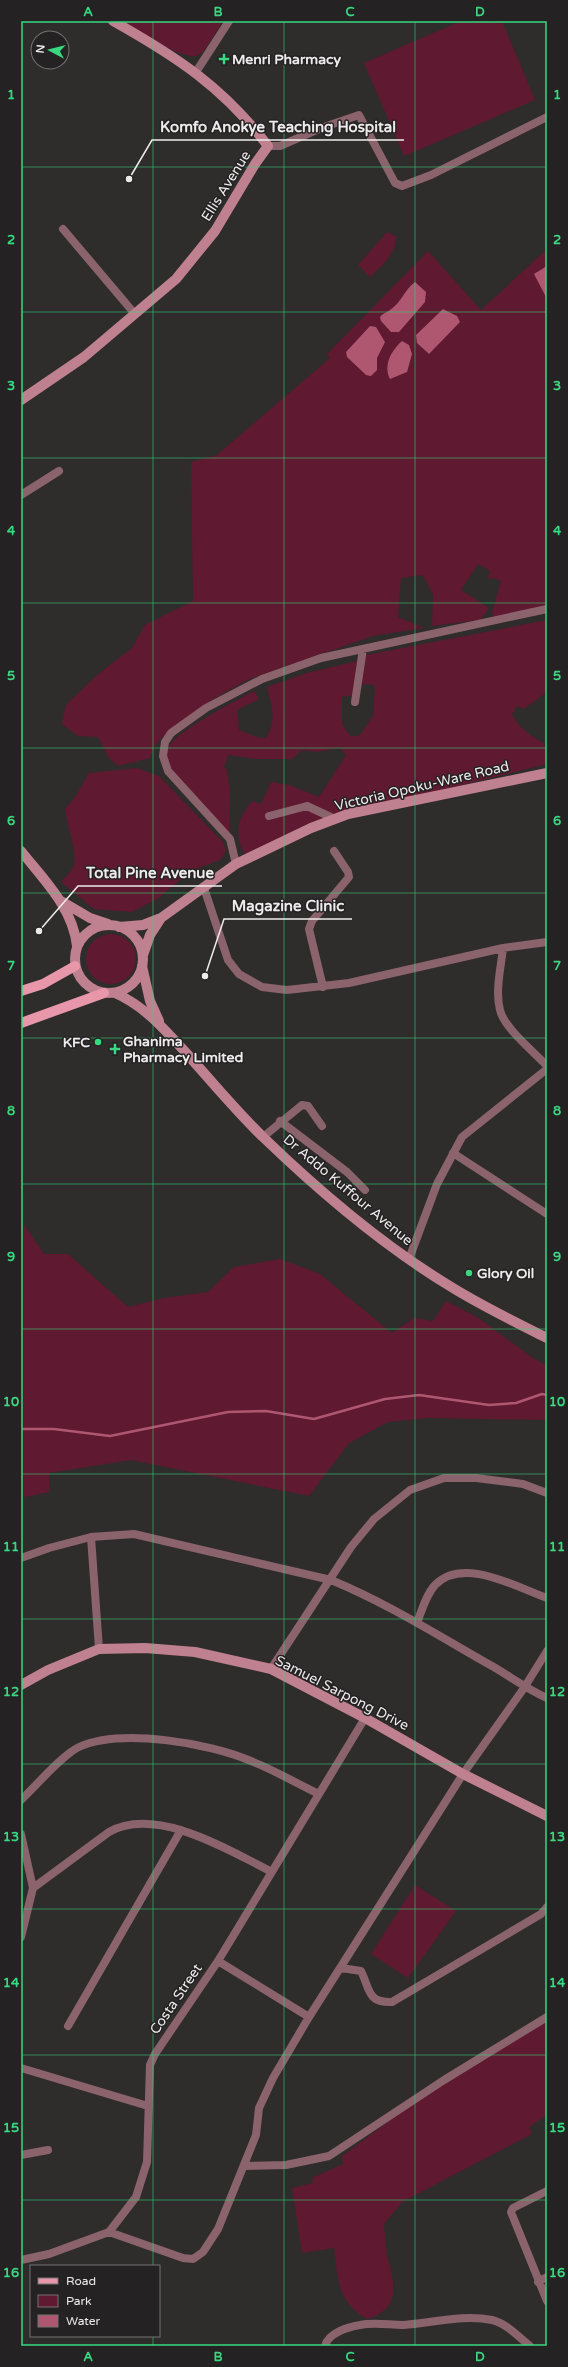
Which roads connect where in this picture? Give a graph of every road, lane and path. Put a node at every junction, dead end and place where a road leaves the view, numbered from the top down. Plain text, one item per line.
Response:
1 (113, 21) edge
2 (229, 21) edge
3 (196, 72) junction
4 (547, 117) edge
5 (268, 146) junction
6 (63, 229) dead end
7 (134, 313) junction
8 (21, 400) edge
9 (59, 470) dead end
10 (21, 495) edge
11 (547, 609) edge
12 (363, 649) junction
13 (354, 702) dead end
14 (547, 773) edge
15 (269, 816) dead end
16 (335, 819) junction
17 (21, 851) edge
18 (334, 851) dead end
19 (236, 864) junction
20 (204, 888) junction
21 (61, 901) junction
22 (161, 918) junction
23 (114, 926) junction
24 (547, 942) edge
25 (77, 946) junction
26 (502, 948) junction
27 (142, 961) junction
28 (75, 966) junction
29 (323, 987) junction
30 (21, 991) edge
31 (104, 993) junction
32 (115, 993) junction
33 (21, 1023) edge
34 (162, 1027) junction
35 (547, 1066) edge
36 (547, 1069) edge
37 (280, 1121) junction
38 (322, 1126) dead end
39 (263, 1137) junction
40 (453, 1153) junction
41 (365, 1190) dead end
42 (547, 1214) edge
43 (409, 1259) junction
44 (547, 1338) edge
45 (547, 1493) edge
46 (91, 1537) junction
47 (21, 1558) edge
48 (331, 1580) junction
49 (547, 1598) edge
50 (418, 1623) junction
51 (99, 1649) junction
52 (547, 1651) edge
53 (271, 1669) junction
54 (21, 1685) edge
55 (524, 1688) junction
56 (547, 1698) edge
57 (365, 1718) junction
58 (463, 1774) junction
59 (319, 1794) junction
60 (21, 1800) edge
61 (547, 1816) edge
62 (181, 1830) junction
63 (21, 1834) edge
64 (272, 1872) junction
65 (33, 1888) junction
66 (547, 1907) edge
67 (21, 1937) edge
68 (218, 1961) junction
69 (341, 1968) junction
70 (547, 2016) edge
71 (309, 2017) junction
72 (68, 2026) dead end
73 (21, 2068) edge
74 (148, 2106) junction
75 (48, 2150) dead end
76 (21, 2156) edge
77 (244, 2166) junction
78 (547, 2191) edge
79 (109, 2232) junction
80 (21, 2260) edge
81 (547, 2277) edge
82 (538, 2282) junction
83 (547, 2301) edge
84 (325, 2346) edge
85 (530, 2346) edge

1 - 3 main road
2 - 3 street
3 - 5 main road
4 - 5 street, Ellis Avenue
5 - 7 main road, Ellis Avenue
6 - 7 street
7 - 8 main road, Ellis Avenue
9 - 10 street
11 - 12 street
12 - 13 street
12 - 19 street
14 - 16 main road, Victoria Opoku-Ware Road
15 - 16 street
16 - 19 main road, Victoria Opoku-Ware Road
17 - 21 main road
18 - 29 street
19 - 20 main road, Victoria Opoku-Ware Road
20 - 22 main road, Victoria Opoku-Ware Road
20 - 29 street
21 - 23 main road
21 - 25 main road
22 - 23 main road
22 - 27 main road
23 - 25 main road
23 - 27 main road
24 - 26 street
25 - 28 main road
26 - 29 street
26 - 35 street
27 - 32 main road
27 - 34 main road
28 - 30 main road
28 - 31 main road
31 - 32 main road
31 - 33 main road
32 - 34 main road
34 - 39 main road, Dr Addo Kuffour Avenue
36 - 40 street
37 - 38 street
37 - 39 street
37 - 41 street
39 - 43 main road, Dr Addo Kuffour Avenue
40 - 42 street
40 - 43 street
43 - 44 main road, Dr Addo Kuffour Avenue
45 - 48 street
46 - 47 street
46 - 48 street
46 - 51 street
48 - 50 street
48 - 53 street
49 - 50 street
50 - 55 street
51 - 53 main road, Samuel Sarpong Drive
51 - 54 main road, Samuel Sarpong Drive
52 - 55 street
53 - 57 main road, Samuel Sarpong Drive
55 - 56 street
55 - 58 street
57 - 58 main road, Samuel Sarpong Drive
57 - 59 street, Costa Street
58 - 61 main road, Samuel Sarpong Drive
58 - 69 street
59 - 60 street
59 - 64 street, Costa Street
62 - 64 street
62 - 65 street
62 - 72 street
63 - 65 street
64 - 68 street, Costa Street
65 - 67 street
66 - 69 street
68 - 71 street
68 - 74 street, Costa Street
69 - 71 street
70 - 77 street
71 - 77 street
73 - 74 street
74 - 79 street, Costa Street
75 - 76 street
77 - 79 street
78 - 82 street
79 - 80 street
81 - 82 street
82 - 83 street
84 - 85 street

